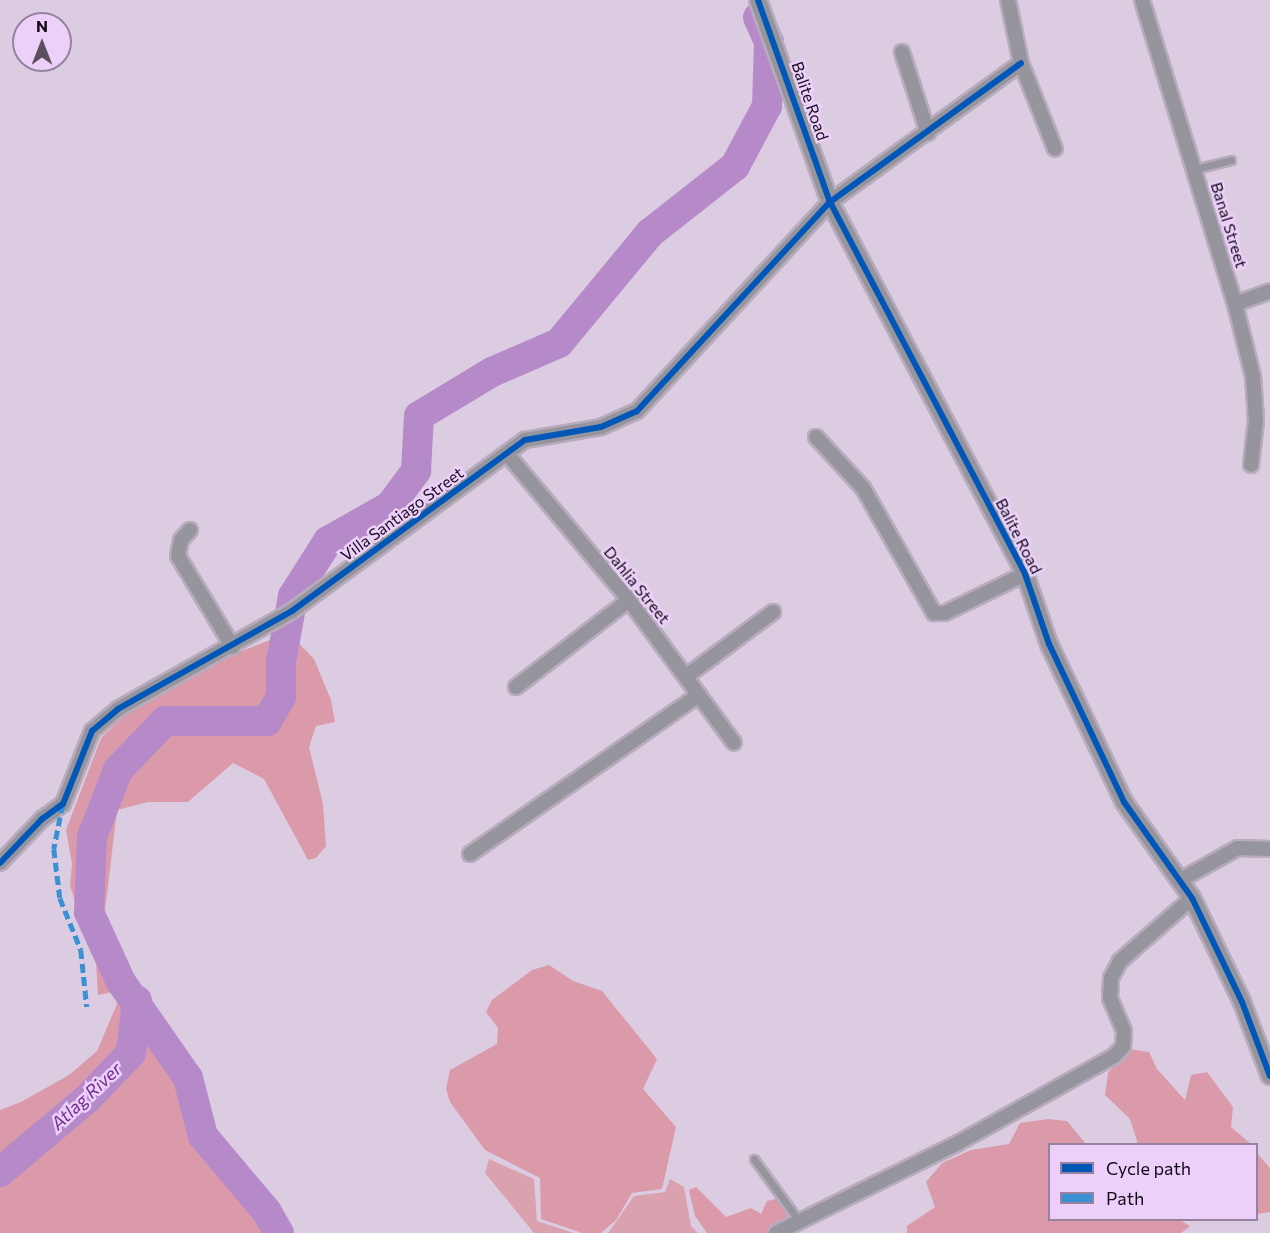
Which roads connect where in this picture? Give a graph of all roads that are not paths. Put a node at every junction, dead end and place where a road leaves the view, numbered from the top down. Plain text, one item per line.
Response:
1 (758, 0) edge
2 (1008, 0) edge
3 (1142, 0) edge
4 (902, 52) dead end
5 (1021, 63) junction
6 (928, 133) junction
7 (1054, 149) dead end
8 (1231, 160) dead end
9 (1195, 169) junction
10 (830, 202) junction
11 (1270, 291) edge
12 (1235, 304) junction
13 (816, 437) dead end
14 (507, 454) junction
15 (1251, 465) dead end
16 (190, 530) dead end
17 (1025, 574) junction
18 (629, 600) junction
19 (773, 612) dead end
20 (233, 647) junction
21 (688, 675) junction
22 (516, 687) dead end
23 (699, 695) junction
24 (734, 743) dead end
25 (1270, 849) edge
26 (470, 855) dead end
27 (0, 863) edge
28 (1182, 879) junction
29 (1192, 898) junction
30 (1270, 1076) edge
31 (754, 1159) dead end
32 (799, 1221) junction
33 (776, 1233) edge

1 - 10 street, Balite Road
2 - 5 street
3 - 9 street, Banal Street
4 - 6 street
5 - 6 street, Villa Santiago Street
5 - 7 street
6 - 10 street, Villa Santiago Street
8 - 9 lane
9 - 12 street, Banal Street
10 - 14 street, Villa Santiago Street
10 - 17 street, Balite Road
11 - 12 street
12 - 15 street, Banal Street
13 - 17 street
14 - 18 street, Dahlia Street
14 - 20 street, Villa Santiago Street
16 - 20 street
17 - 28 street, Balite Road
18 - 21 street, Dahlia Street
18 - 22 street
19 - 21 street
20 - 27 street, Villa Santiago Street
21 - 23 street, Dahlia Street
23 - 24 street, Dahlia Street
23 - 26 street
25 - 28 street
28 - 29 street, Balite Road
29 - 30 street, Balite Road
29 - 32 street
31 - 32 lane
32 - 33 street

